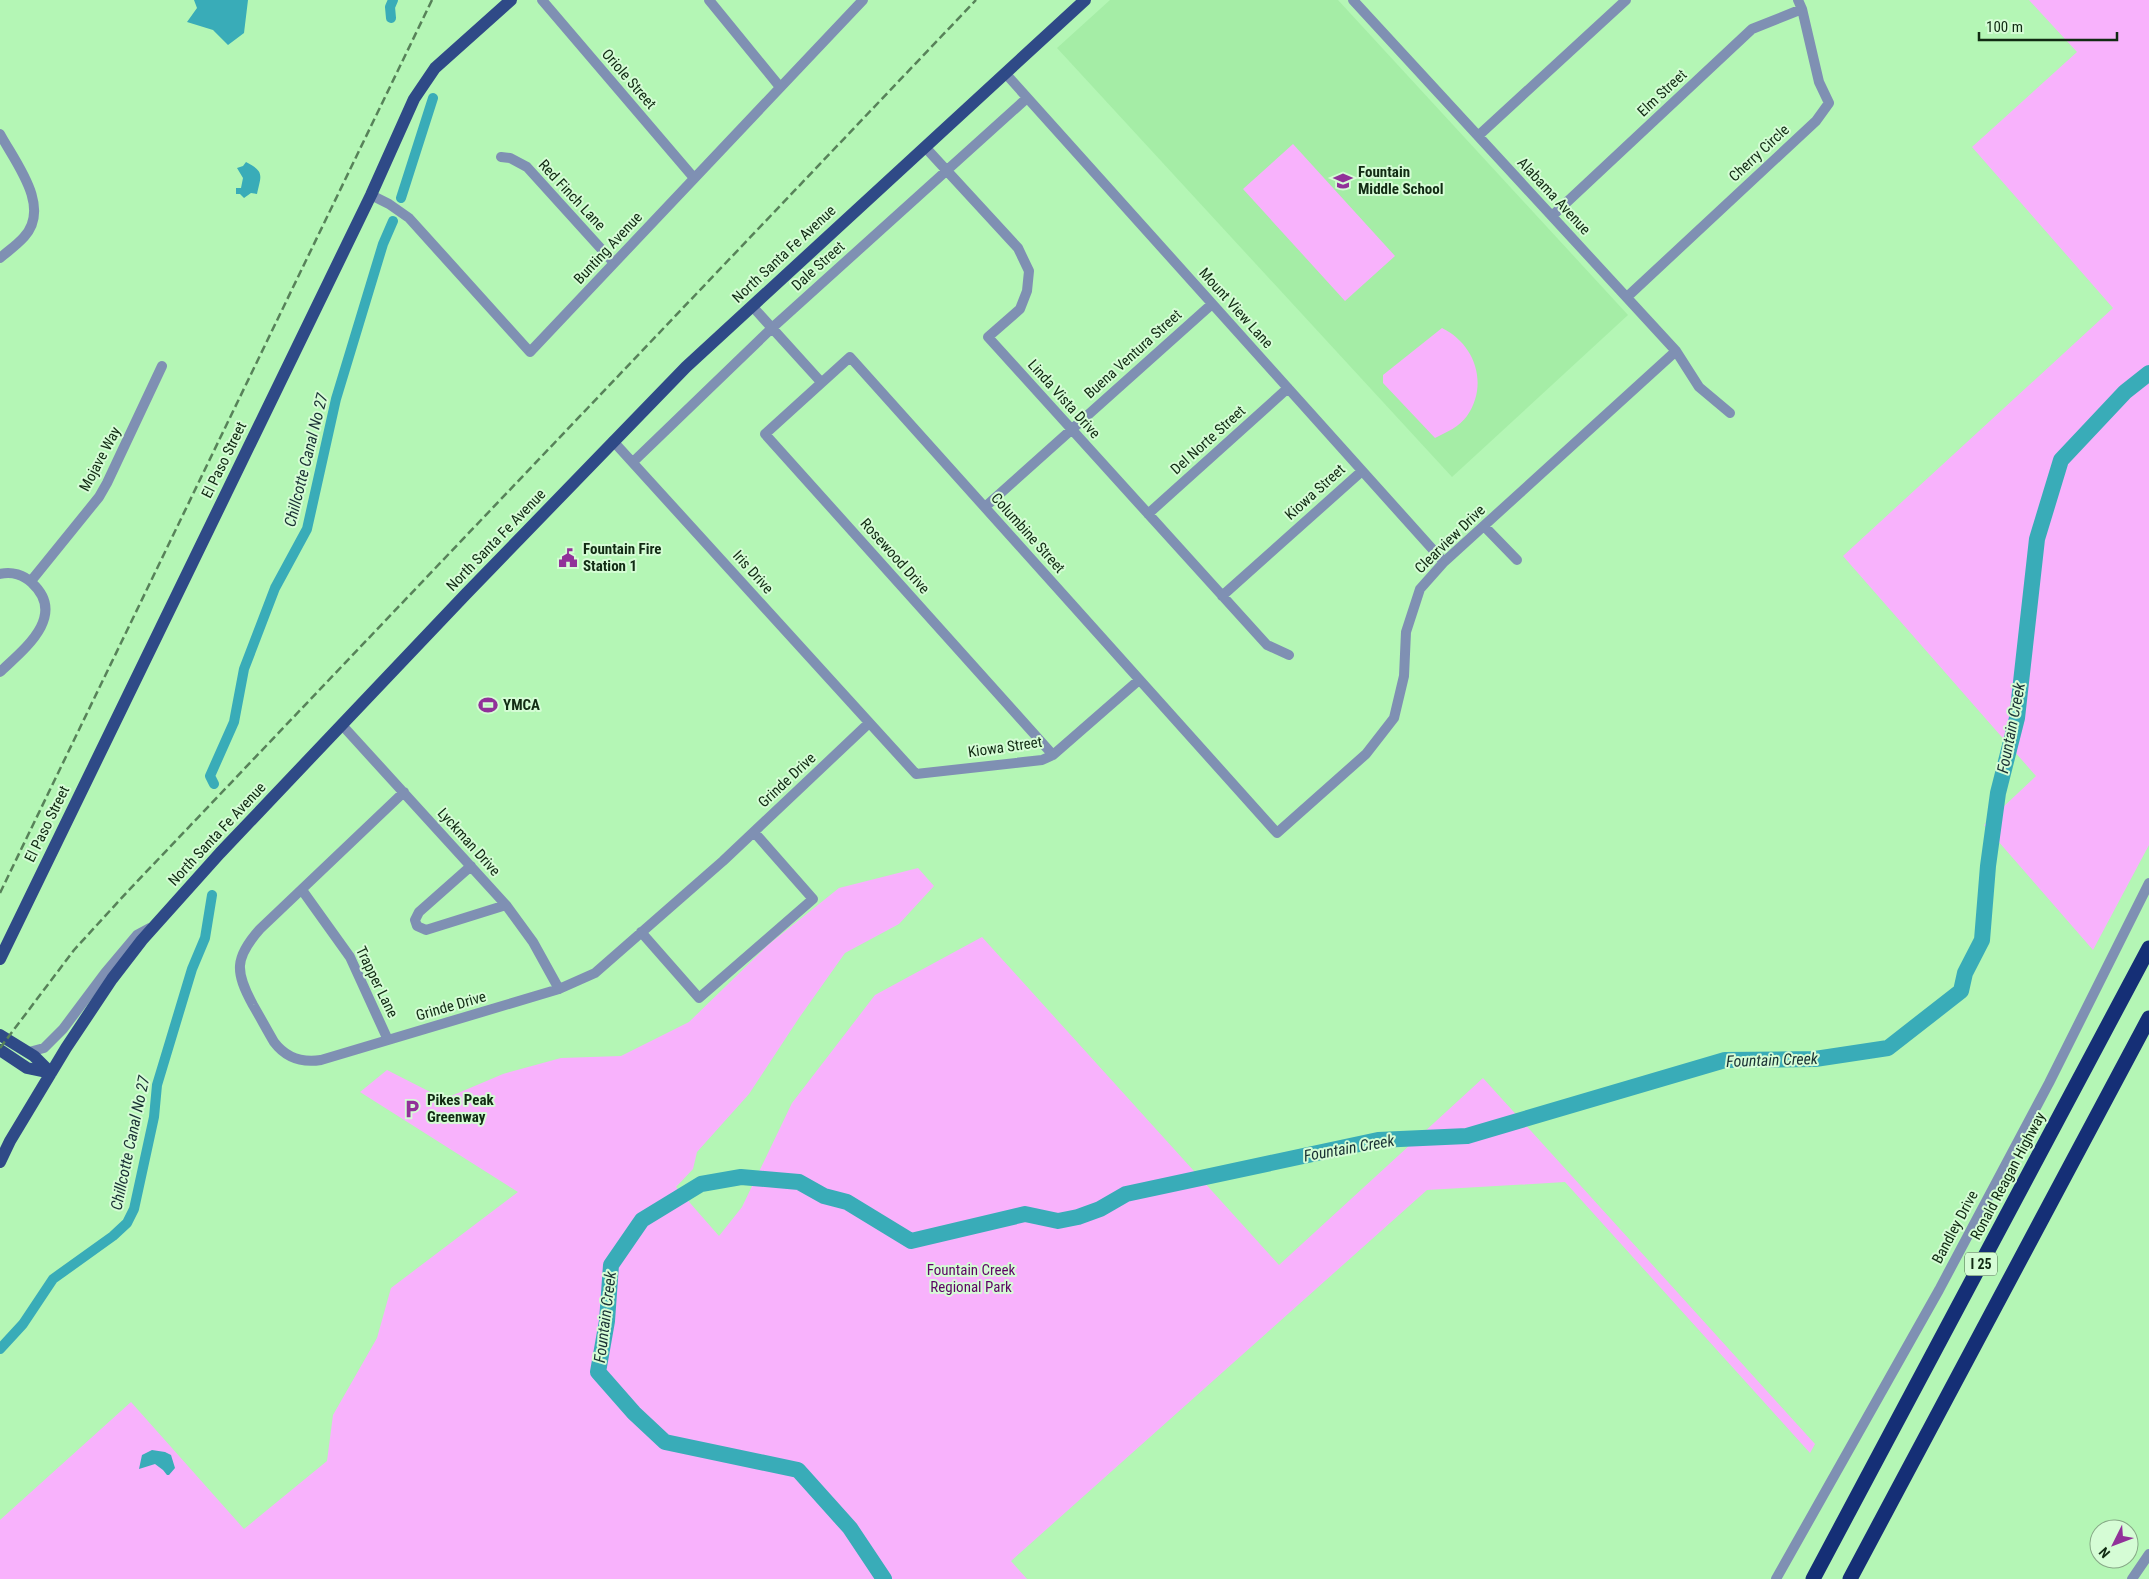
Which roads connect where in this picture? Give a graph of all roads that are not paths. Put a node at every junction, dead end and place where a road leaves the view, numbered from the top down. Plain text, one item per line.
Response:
1 (511, 0) edge
2 (542, 0) edge
3 (709, 0) edge
4 (863, 0) edge
5 (1085, 0) edge
6 (1353, 0) edge
7 (1626, 0) edge
8 (1800, 4) edge
9 (1006, 74) junction
10 (780, 87) junction
11 (1028, 98) junction
12 (0, 134) edge
13 (1478, 136) junction
14 (924, 147) junction
15 (501, 157) dead end
16 (946, 170) junction
17 (694, 178) junction
18 (370, 195) junction
19 (1552, 216) junction
20 (0, 258) edge
21 (614, 263) junction
22 (1627, 297) junction
23 (1212, 304) junction
24 (752, 306) junction
25 (772, 328) junction
26 (1676, 351) junction
27 (162, 366) dead end
28 (821, 382) junction
29 (1288, 388) junction
30 (1730, 413) dead end
31 (1071, 430) junction
32 (613, 441) junction
33 (633, 462) junction
34 (1362, 471) junction
35 (985, 508) junction
36 (1148, 514) junction
37 (1484, 526) junction
38 (1517, 560) dead end
39 (1444, 562) junction
40 (0, 574) edge
41 (31, 582) junction
42 (1222, 596) junction
43 (1288, 655) dead end
44 (0, 672) edge
45 (1139, 680) junction
46 (870, 723) junction
47 (342, 725) junction
48 (1053, 755) junction
49 (404, 792) junction
50 (754, 832) junction
51 (1277, 834) joint
52 (471, 866) junction
53 (2149, 883) edge
54 (302, 890) junction
55 (506, 906) junction
56 (153, 927) junction
57 (641, 932) junction
58 (2149, 948) edge
59 (0, 959) edge
60 (559, 990) junction
61 (2149, 1018) edge
62 (0, 1035) edge
63 (388, 1040) junction
64 (0, 1050) edge
65 (29, 1052) junction
66 (51, 1073) junction
67 (0, 1162) edge
68 (2149, 1554) edge
69 (1776, 1579) edge
70 (1813, 1579) edge
71 (1850, 1579) edge
72 (2132, 1579) edge

1 - 18 main road, El Paso Street
2 - 17 street, Oriole Street
3 - 10 street
4 - 10 street, Bunting Avenue
5 - 9 main road, North Santa Fe Avenue
6 - 13 street, Alabama Avenue
7 - 13 street
8 - 19 street, Elm Street
8 - 22 street, Cherry Circle
9 - 11 street, Mount View Lane
9 - 14 main road, North Santa Fe Avenue
10 - 17 street, Bunting Avenue
11 - 16 street, Dale Street
11 - 23 street, Mount View Lane
12 - 20 street
13 - 19 street, Alabama Avenue
14 - 16 street, Linda Vista Drive
14 - 24 main road, North Santa Fe Avenue
15 - 21 street, Red Finch Lane
16 - 25 street, Dale Street
16 - 31 street, Linda Vista Drive
17 - 21 street, Bunting Avenue
18 - 21 street, Bunting Avenue
18 - 59 main road, El Paso Street
19 - 22 street, Alabama Avenue
22 - 26 street, Alabama Avenue
23 - 29 street, Mount View Lane
23 - 31 street, Buena Ventura Street
24 - 25 street
24 - 32 main road, North Santa Fe Avenue
25 - 28 street
25 - 33 street, Dale Street
26 - 30 street, Alabama Avenue
26 - 37 street, Clearview Drive
27 - 41 street, Mojave Way
28 - 35 street, Columbine Street
28 - 48 street, Rosewood Drive
29 - 34 street, Mount View Lane
29 - 36 street, Del Norte Street
31 - 35 street, Buena Ventura Street
31 - 36 street, Linda Vista Drive
32 - 33 street, Iris Drive
32 - 47 main road, North Santa Fe Avenue
33 - 46 street, Iris Drive
34 - 39 street, Mount View Lane
34 - 42 street, Kiowa Street
35 - 45 street, Columbine Street
36 - 42 street, Linda Vista Drive
37 - 38 street
37 - 39 street, Clearview Drive
39 - 51 street, Clearview Drive
40 - 41 street
41 - 44 street
42 - 43 street, Linda Vista Drive
45 - 48 street, Kiowa Street
45 - 51 street, Columbine Street
46 - 48 street, Kiowa Street
46 - 50 street, Grinde Drive
47 - 49 street, Lyckman Drive
47 - 56 main road, North Santa Fe Avenue
49 - 52 street, Lyckman Drive
49 - 54 street, Grinde Drive
50 - 57 street, Grinde Drive
50 - 57 street
52 - 55 street, Lyckman Drive
52 - 55 street
53 - 69 street, Bandley Drive
54 - 63 street, Trapper Lane
54 - 63 street, Grinde Drive
55 - 60 street, Lyckman Drive
56 - 65 street
56 - 66 main road, North Santa Fe Avenue
57 - 60 street, Grinde Drive
58 - 70 highway, Ronald Reagan Highway / I 25
60 - 63 street, Grinde Drive
61 - 71 highway, I 25
62 - 65 main road
64 - 66 main road
65 - 66 main road
66 - 67 main road, North Santa Fe Avenue
68 - 72 street

